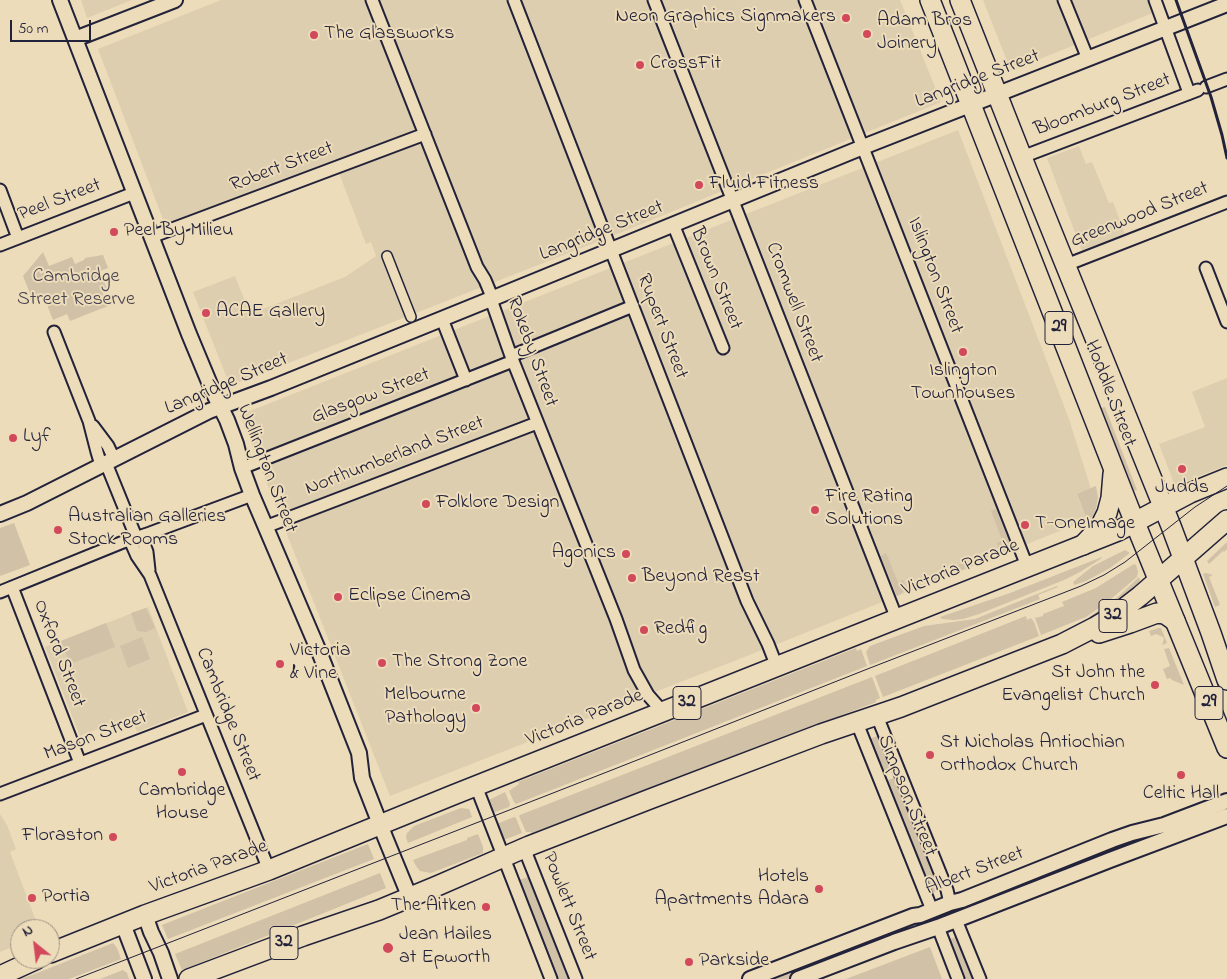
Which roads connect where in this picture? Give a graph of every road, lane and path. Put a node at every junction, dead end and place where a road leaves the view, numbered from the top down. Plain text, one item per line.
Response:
1 (60, 0) edge
2 (175, 0) edge
3 (372, 0) edge
4 (514, 0) edge
5 (654, 0) edge
6 (805, 0) edge
7 (930, 0) edge
8 (960, 0) edge
9 (1064, 0) edge
10 (1154, 0) edge
11 (1227, 4) edge
12 (1165, 28) junction
13 (75, 39) junction
14 (1088, 59) junction
15 (1227, 79) edge
16 (1197, 90) junction
17 (997, 94) junction
18 (971, 104) junction
19 (425, 134) junction
20 (863, 147) junction
21 (1022, 157) junction
22 (0, 190) edge
23 (134, 193) junction
24 (732, 200) junction
25 (1227, 202) edge
26 (673, 224) junction
27 (152, 237) junction
28 (18, 238) junction
29 (0, 245) edge
30 (611, 250) junction
31 (387, 256) dead end
32 (1066, 265) junction
33 (1206, 268) dead end
34 (491, 299) junction
35 (633, 306) junction
36 (411, 317) dead end
37 (442, 319) junction
38 (1227, 322) edge
39 (54, 332) dead end
40 (722, 348) dead end
41 (512, 359) junction
42 (466, 380) junction
43 (220, 406) junction
44 (537, 423) junction
45 (1111, 460) junction
46 (107, 462) junction
47 (242, 468) junction
48 (1227, 478) edge
49 (252, 495) junction
50 (1163, 507) junction
51 (0, 514) edge
52 (1227, 520) edge
53 (1135, 523) junction
54 (265, 527) junction
55 (136, 537) junction
56 (1083, 545) junction
57 (1183, 559) junction
58 (1027, 566) junction
59 (1158, 580) junction
60 (12, 587) junction
61 (0, 592) edge
62 (897, 619) junction
63 (1175, 620) junction
64 (1062, 644) junction
65 (777, 667) junction
66 (1227, 680) edge
67 (663, 712) junction
68 (206, 715) junction
69 (877, 716) junction
70 (858, 723) junction
71 (1227, 748) edge
72 (80, 764) junction
73 (476, 786) junction
74 (0, 794) edge
75 (1223, 801) edge
76 (1227, 816) edge
77 (380, 826) junction
78 (1103, 843) junction
79 (524, 848) junction
80 (504, 857) junction
81 (1110, 860) junction
82 (269, 870) junction
83 (410, 898) junction
84 (950, 903) junction
85 (932, 910) junction
86 (146, 915) junction
87 (956, 920) junction
88 (123, 924) junction
89 (938, 927) junction
90 (60, 950) edge
91 (15, 969) edge
92 (0, 976) edge
93 (144, 979) edge
94 (170, 979) edge
95 (189, 979) edge
96 (551, 979) edge
97 (576, 979) edge
98 (750, 979) edge
99 (798, 979) edge
100 (958, 979) edge
101 (980, 979) edge

1 - 13 street, Wellington Street
2 - 13 street
3 - 19 street, Rokeby Street
4 - 30 street, Rupert Street
5 - 24 street, Cromwell Street
6 - 20 street, Islington Street
7 - 18 main road, Hoddle Street / 29
8 - 17 main road, Hoddle Street / 29
9 - 14 street
10 - 12 street
11 - 12 street, Langridge Street
12 - 14 street, Langridge Street
12 - 16 street
13 - 23 street, Wellington Street
14 - 17 street, Langridge Street
15 - 16 street, Bloomburg Street
16 - 21 street, Bloomburg Street
17 - 18 street, Langridge Street
17 - 21 main road, Hoddle Street / 29
18 - 20 street, Langridge Street
18 - 45 main road, Hoddle Street / 29
19 - 27 street, Robert Street
19 - 34 street, Rokeby Street
20 - 24 street, Langridge Street
20 - 58 street, Islington Street
21 - 32 main road, Hoddle Street / 29
22 - 28 street
23 - 27 street, Wellington Street
23 - 28 street, Peel Street
24 - 26 street, Langridge Street
24 - 62 street, Cromwell Street
25 - 32 street, Greenwood Street
26 - 30 street, Langridge Street
26 - 40 street, Brown Street
27 - 43 street, Wellington Street
28 - 29 street, Peel Street
30 - 34 street, Langridge Street
30 - 35 street, Rupert Street
31 - 36 street
32 - 50 main road, Hoddle Street / 29
33 - 38 street
34 - 37 street, Langridge Street
34 - 41 street, Rokeby Street
35 - 41 street, Glasgow Street
35 - 65 street, Rupert Street
37 - 42 street
37 - 43 street, Langridge Street
39 - 46 street, Cambridge Street
41 - 42 street, Glasgow Street
41 - 44 street, Rokeby Street
42 - 47 street, Glasgow Street
43 - 46 street, Langridge Street
43 - 47 street, Wellington Street
44 - 54 street, Northumberland Street
44 - 67 street, Rokeby Street
45 - 53 main road, Hoddle Street / 29
45 - 56 main road
46 - 51 street, Langridge Street
46 - 55 street, Cambridge Street
47 - 49 street, Wellington Street
48 - 50 main road, 32
49 - 54 street, Wellington Street
49 - 55 street
50 - 53 main road, 32
50 - 57 main road, Hoddle Street / 29
52 - 57 main road, 32
53 - 56 main road, Victoria Parade / 32
53 - 59 main road, Hoddle Street / 29
54 - 77 street, Wellington Street
55 - 60 street
55 - 68 street, Cambridge Street
56 - 58 main road, Victoria Parade / 32
57 - 59 main road, 32
57 - 66 main road, Hoddle Street / 29
58 - 62 main road, Victoria Parade / 32
59 - 63 main road, Hoddle Street / 29
59 - 64 main road, 32
60 - 61 street
60 - 72 street, Oxford Street
62 - 65 main road, Victoria Parade / 32
63 - 64 main road
63 - 71 main road, Hoddle Street / 29
64 - 69 main road, 32
65 - 67 main road, Victoria Parade / 32
67 - 73 main road, Victoria Parade / 32
68 - 72 street, Mason Street
68 - 82 street, Cambridge Street
69 - 70 main road, 32
69 - 84 street, Simpson Street
70 - 79 main road, 32
70 - 85 street, Simpson Street
72 - 74 street, Mason Street
73 - 77 main road, Victoria Parade / 32
73 - 80 street, Powlett Street
75 - 78 street, Albert Street
76 - 81 street, Albert Street
77 - 82 main road, Victoria Parade / 32
77 - 83 street, Wellington Street
78 - 81 street
78 - 84 street, Albert Street
79 - 80 main road, 32
79 - 97 street, Powlett Street
80 - 83 main road, 32
80 - 96 street, Powlett Street
81 - 87 street, Albert Street
82 - 86 main road, Victoria Parade / 32
83 - 95 main road, 32
84 - 85 street, Albert Street
84 - 87 street
85 - 89 street
85 - 98 street, Albert Street
86 - 88 main road, Victoria Parade / 32
86 - 94 street
87 - 89 street, Albert Street
87 - 101 street
88 - 90 main road, Victoria Parade / 32
88 - 93 street
89 - 99 street, Albert Street
89 - 100 street
91 - 92 main road

